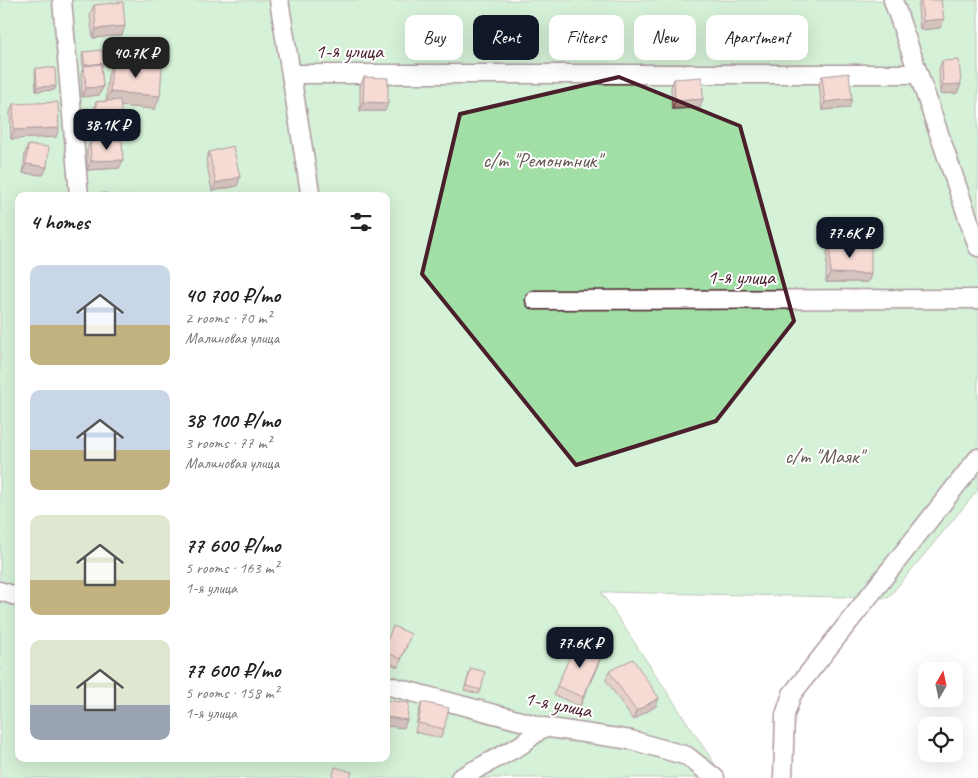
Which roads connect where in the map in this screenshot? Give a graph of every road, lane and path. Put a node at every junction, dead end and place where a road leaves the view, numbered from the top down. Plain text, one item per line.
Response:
1 (62, 0) edge
2 (279, 0) edge
3 (893, 0) edge
4 (291, 74) junction
5 (918, 74) junction
6 (79, 192) edge
7 (310, 192) dead end
8 (978, 247) edge
9 (978, 298) edge
10 (535, 300) dead end
11 (978, 458) edge
12 (0, 591) edge
13 (15, 596) edge
14 (390, 686) edge
15 (542, 727) junction
16 (460, 778) edge
17 (715, 778) edge
18 (783, 778) edge

1 - 6 street
2 - 4 street
3 - 5 street
4 - 5 street, 1-я улица
4 - 7 street
5 - 8 street
9 - 10 street, 1-я улица
11 - 18 street
12 - 13 street
14 - 15 street, 1-я улица
15 - 16 street
15 - 17 street, 1-я улица

